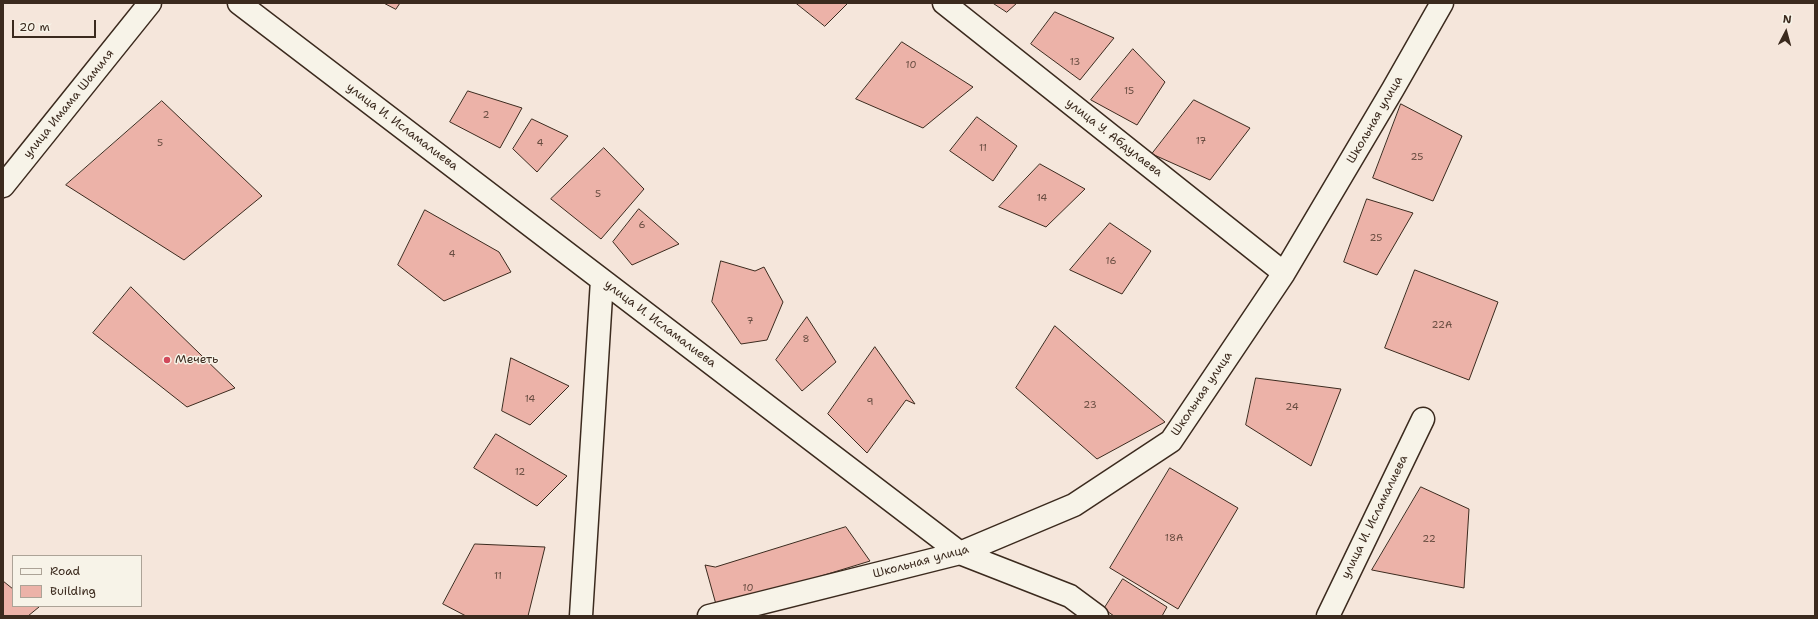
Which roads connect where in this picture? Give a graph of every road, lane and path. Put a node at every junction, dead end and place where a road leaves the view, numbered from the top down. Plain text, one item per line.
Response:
1 (150, 3) edge
2 (239, 3) edge
3 (944, 3) edge
4 (1442, 3) edge
5 (3, 186) edge
6 (1284, 273) junction
7 (602, 280) junction
8 (1423, 418) dead end
9 (960, 553) junction
10 (582, 616) edge
11 (709, 616) edge
12 (1097, 616) edge
13 (1328, 616) edge

1 - 5 street, улица Имама Шамиля
2 - 7 street, улица И. Исламалиева
3 - 6 street, улица У. Абдулаева
4 - 6 street, Школьная улица
6 - 9 street, Школьная улица
7 - 9 street, улица И. Исламалиева
7 - 10 street
8 - 13 street, улица И. Исламалиева
9 - 11 street, Школьная улица
9 - 12 street, улица И. Исламалиева

